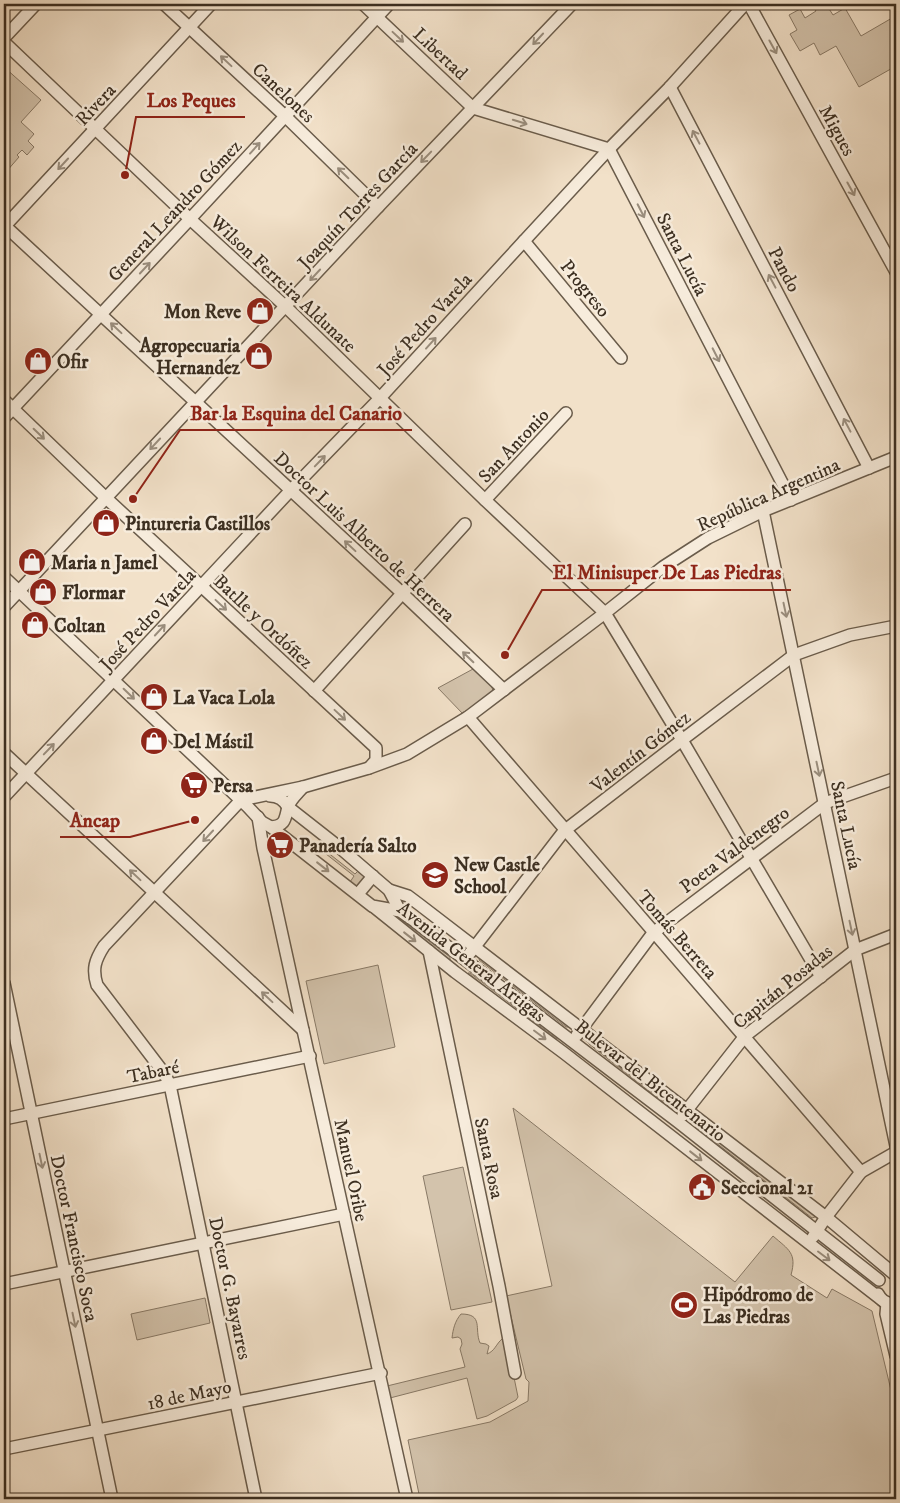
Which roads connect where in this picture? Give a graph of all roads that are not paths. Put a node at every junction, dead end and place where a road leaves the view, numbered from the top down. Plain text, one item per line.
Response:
1 (36, 4) edge
2 (164, 4) edge
3 (211, 4) edge
4 (363, 4) edge
5 (389, 4) edge
6 (746, 4) edge
7 (749, 4) edge
8 (566, 6) edge
9 (377, 17) junction
10 (189, 27) junction
11 (4, 38) edge
12 (4, 42) edge
13 (670, 86) junction
14 (473, 108) junction
15 (285, 116) junction
16 (96, 128) junction
17 (609, 149) junction
18 (378, 207) junction
19 (190, 219) junction
20 (4, 226) edge
21 (524, 240) junction
22 (896, 272) edge
23 (285, 306) junction
24 (102, 314) junction
25 (621, 358) dead end
26 (380, 398) junction
27 (4, 400) edge
28 (195, 402) junction
29 (12, 408) junction
30 (566, 413) dead end
31 (4, 418) edge
32 (896, 457) edge
33 (869, 468) junction
34 (290, 491) junction
35 (105, 497) junction
36 (485, 500) junction
37 (791, 500) junction
38 (763, 511) junction
39 (465, 524) dead end
40 (4, 577) edge
41 (202, 586) junction
42 (19, 591) junction
43 (402, 593) junction
44 (4, 607) edge
45 (605, 613) junction
46 (896, 626) edge
47 (794, 655) junction
48 (114, 680) junction
49 (504, 690) junction
50 (314, 691) junction
51 (468, 717) junction
52 (682, 740) junction
53 (376, 748) junction
54 (4, 753) edge
55 (395, 758) junction
56 (369, 768) junction
57 (25, 774) junction
58 (896, 778) edge
59 (304, 787) junction
60 (266, 796) junction
61 (4, 797) edge
62 (241, 800) junction
63 (825, 803) junction
64 (288, 807) junction
65 (258, 817) junction
66 (271, 826) junction
67 (564, 831) junction
68 (263, 848) junction
69 (751, 858) junction
70 (373, 876) junction
71 (389, 890) junction
72 (154, 893) junction
73 (358, 894) junction
74 (372, 906) junction
75 (400, 911) junction
76 (653, 933) junction
77 (896, 934) edge
78 (475, 946) junction
79 (855, 950) junction
80 (429, 951) junction
81 (465, 960) junction
82 (455, 972) junction
83 (821, 977) junction
84 (4, 983) edge
85 (303, 1030) junction
86 (581, 1030) junction
87 (745, 1036) junction
88 (572, 1042) junction
89 (564, 1053) junction
90 (310, 1056) junction
91 (896, 1083) edge
92 (170, 1085) junction
93 (884, 1085) junction
94 (687, 1110) junction
95 (30, 1114) junction
96 (4, 1119) edge
97 (678, 1122) junction
98 (669, 1134) junction
99 (896, 1146) edge
100 (896, 1152) edge
101 (861, 1172) junction
102 (344, 1214) junction
103 (826, 1217) junction
104 (816, 1231) junction
105 (204, 1244) junction
106 (809, 1245) junction
107 (64, 1272) junction
108 (895, 1274) edge
109 (879, 1280) junction
110 (4, 1284) edge
111 (888, 1302) edge
112 (896, 1356) edge
113 (515, 1373) dead end
114 (381, 1374) junction
115 (236, 1402) junction
116 (97, 1432) junction
117 (4, 1449) edge
118 (112, 1499) edge
119 (256, 1499) edge
120 (407, 1499) edge

1 - 11 street
2 - 10 street, Canelones
3 - 10 street, Rivera
4 - 9 street, Libertad
5 - 9 street, General Leandro Gómez
6 - 13 street, José Pedro Varela
7 -> 22 street, Migues
8 -> 14 street, Joaquín Torres García
9 -> 14 street, Libertad
9 - 15 street, General Leandro Gómez
15 -> 10 street, Canelones
10 - 16 street, Rivera
12 - 16 street, Wilson Ferreira Aldunate
13 - 17 street, José Pedro Varela
33 -> 13 street, Pando
14 -> 17 street
14 -> 18 street, Joaquín Torres García
18 -> 15 street, Canelones
19 -> 15 street, General Leandro Gómez
16 - 19 street, Wilson Ferreira Aldunate
16 -> 20 street, Rivera
17 - 21 street, José Pedro Varela
17 -> 37 street, Santa Lucía
18 -> 23 street, Joaquín Torres García
19 - 23 street, Wilson Ferreira Aldunate
24 -> 19 street, General Leandro Gómez
20 - 24 street, Doctor Luis Alberto de Herrera
21 - 25 street, Progreso
26 -> 21 street, José Pedro Varela
23 - 26 street, Wilson Ferreira Aldunate
23 - 28 street, Joaquín Torres García
28 -> 24 street, Doctor Luis Alberto de Herrera
24 - 29 street, General Leandro Gómez
34 -> 26 street, José Pedro Varela
26 - 36 street, Wilson Ferreira Aldunate
27 - 29 street, Batlle y Ordóñez
28 - 34 street, Doctor Luis Alberto de Herrera
28 -> 35 street, Joaquín Torres García
29 - 31 street, General Leandro Gómez
29 -> 35 street, Batlle y Ordóñez
30 - 36 street, San Antonio
32 - 33 street, República Argentina
33 - 37 street, República Argentina
34 - 41 street, José Pedro Varela
43 -> 34 street, Doctor Luis Alberto de Herrera
35 - 41 street, Batlle y Ordóñez
35 - 42 street, Joaquín Torres García
36 - 45 street, Wilson Ferreira Aldunate
37 - 38 street, República Argentina
38 - 45 street, República Argentina
38 -> 47 street, Santa Lucía
39 - 43 street
40 - 42 street
48 -> 41 street, José Pedro Varela
41 -> 50 street, Batlle y Ordóñez
42 - 44 street, Joaquín Torres García
42 - 48 street
49 -> 43 street, Doctor Luis Alberto de Herrera
43 - 50 street
45 - 49 street, República Argentina
45 - 52 street, Wilson Ferreira Aldunate
46 - 47 street, Valentín Gómez
47 - 52 street, Valentín Gómez
47 -> 63 street, Santa Lucía
57 -> 48 street, José Pedro Varela
48 -> 62 street
49 - 51 street, República Argentina
50 -> 53 street, Batlle y Ordóñez
51 - 55 street, República Argentina
51 - 67 street, Tomás Berreta
52 - 67 street, Valentín Gómez
52 - 69 street, Wilson Ferreira Aldunate
53 - 55 street, Batlle y Ordóñez
53 - 56 street
54 - 57 street
55 - 56 street, República Argentina
56 - 59 street, República Argentina
57 - 61 street, José Pedro Varela
72 -> 57 street
58 - 63 street, Poeta Valdenegro
59 - 60 street, República Argentina
59 - 64 street
60 - 62 street, República Argentina
60 - 64 street, Bulevar del Bicentenario
60 - 65 street
62 - 65 street
62 -> 72 street
63 - 69 street, Poeta Valdenegro
63 -> 79 street, Santa Lucía
64 - 66 street
64 - 70 street, Bulevar del Bicentenario
65 - 66 street
65 - 68 street
66 - 68 street
66 -> 73 street
67 - 76 street, Tomás Berreta
67 - 78 street, Valentín Gómez
68 - 85 street, Manuel Oribe
69 - 76 street, Poeta Valdenegro
69 - 83 street, Wilson Ferreira Aldunate
70 - 71 street, Bulevar del Bicentenario
70 - 73 street
71 - 75 street, Bulevar del Bicentenario
71 - 78 street, Avenida General Artigas
85 -> 72 street
72 - 92 street
73 - 74 street
74 - 75 street, Bulevar del Bicentenario
74 -> 80 street, Avenida General Artigas
75 - 81 street, Bulevar del Bicentenario
76 - 86 street, Poeta Valdenegro
76 - 87 street, Tomás Berreta
77 - 79 street, Capitán Posadas
78 - 81 street, Valentín Gómez
78 - 86 street, Avenida General Artigas
79 - 83 street, Capitán Posadas
79 - 93 street, Santa Lucía
80 - 82 street, Avenida General Artigas
80 - 113 street, Santa Rosa
81 - 82 street, Valentín Gómez
81 - 88 street, Bulevar del Bicentenario
82 -> 89 street, Avenida General Artigas
83 - 87 street, Capitán Posadas
84 - 95 street, Doctor Francisco Soca
85 - 90 street, Manuel Oribe
86 - 88 street, Poeta Valdenegro
86 - 94 street, Avenida General Artigas
87 - 94 street, Capitán Posadas
87 - 101 street, Tomás Berreta
88 - 89 street, Poeta Valdenegro
88 - 97 street, Bulevar del Bicentenario
89 - 98 street, Avenida General Artigas
90 - 92 street, Tabaré
90 - 102 street, Manuel Oribe
91 - 93 street
92 - 95 street, Tabaré
92 - 105 street, Doctor G. Bayarres
93 - 99 street, Santa Lucía
94 - 97 street, Capitán Posadas
94 - 103 street, Avenida General Artigas
95 - 96 street, Tabaré
95 -> 107 street, Doctor Francisco Soca
97 - 98 street, Capitán Posadas
97 - 104 street, Bulevar del Bicentenario
98 -> 106 street, Avenida General Artigas
100 - 101 street
101 - 103 street
102 - 105 street
102 - 114 street, Manuel Oribe
103 - 104 street
103 - 108 street, Avenida General Artigas
104 - 106 street
104 - 109 street, Bulevar del Bicentenario
105 - 107 street
105 - 115 street, Doctor G. Bayarres
106 -> 111 street, Avenida General Artigas
107 - 110 street
107 -> 116 street, Doctor Francisco Soca
108 - 109 street
109 - 111 street
111 - 112 street
114 - 115 street, 18 de Mayo
114 - 120 street, Manuel Oribe
115 - 116 street, 18 de Mayo
115 - 119 street, Doctor G. Bayarres
116 - 117 street, 18 de Mayo
116 - 118 street, Doctor Francisco Soca

